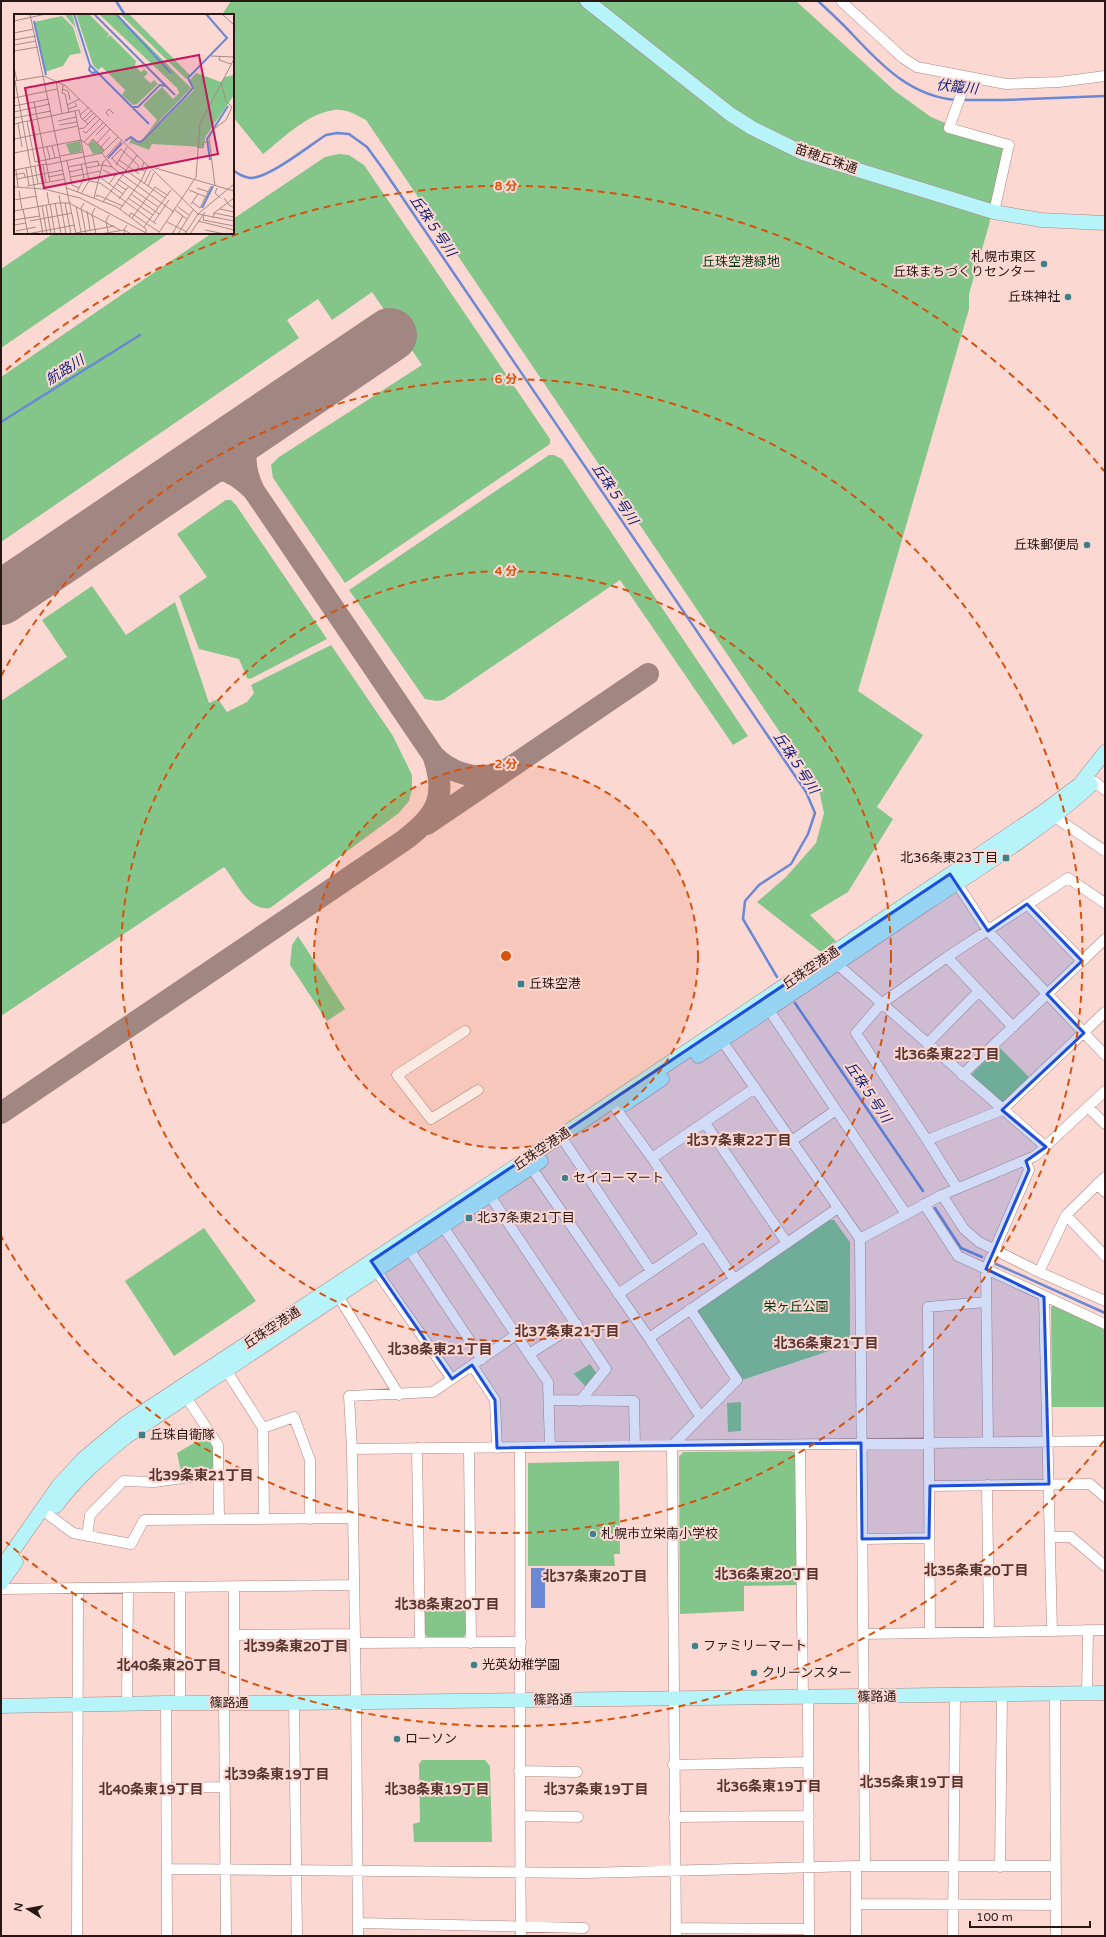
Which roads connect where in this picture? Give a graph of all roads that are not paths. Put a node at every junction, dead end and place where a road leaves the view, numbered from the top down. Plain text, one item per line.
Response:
1 (587, 1) edge
2 (841, 1) edge
3 (1105, 76) edge
4 (967, 78) junction
5 (994, 212) junction
6 (1105, 222) edge
7 (1104, 759) edge
8 (1095, 783) edge
9 (1049, 814) junction
10 (1105, 851) edge
11 (954, 879) junction
12 (1105, 903) edge
13 (1027, 904) junction
14 (988, 931) junction
15 (1105, 939) edge
16 (947, 957) junction
17 (1082, 961) junction
18 (837, 964) junction
19 (979, 991) junction
20 (1047, 994) junction
21 (882, 1004) junction
22 (769, 1010) junction
23 (1105, 1012) edge
24 (1013, 1027) junction
25 (465, 1031) dead end
26 (1084, 1033) junction
27 (719, 1036) junction
28 (927, 1044) junction
29 (1105, 1055) edge
30 (962, 1074) junction
31 (756, 1088) junction
32 (478, 1090) dead end
33 (1105, 1091) edge
34 (614, 1106) junction
35 (1088, 1107) junction
36 (836, 1110) junction
37 (1002, 1110) junction
38 (705, 1123) junction
39 (1105, 1124) edge
40 (927, 1140) junction
41 (790, 1142) junction
42 (566, 1144) junction
43 (1046, 1147) junction
44 (652, 1158) junction
45 (1026, 1161) junction
46 (528, 1164) junction
47 (1105, 1177) edge
48 (1097, 1184) junction
49 (956, 1188) junction
50 (1105, 1192) edge
51 (942, 1195) junction
52 (490, 1196) junction
53 (924, 1204) junction
54 (838, 1208) junction
55 (906, 1214) junction
56 (1066, 1215) junction
57 (440, 1222) junction
58 (705, 1235) junction
59 (860, 1240) junction
60 (787, 1243) junction
61 (409, 1249) junction
62 (995, 1250) junction
63 (1105, 1256) edge
64 (374, 1266) junction
65 (986, 1269) junction
66 (651, 1271) junction
67 (1039, 1272) junction
68 (734, 1279) junction
69 (336, 1291) junction
70 (618, 1294) junction
71 (1044, 1297) junction
72 (1105, 1301) edge
73 (986, 1302) junction
74 (690, 1309) junction
75 (577, 1324) junction
76 (1105, 1324) edge
77 (516, 1335) junction
78 (648, 1338) junction
79 (529, 1354) junction
80 (482, 1359) junction
81 (472, 1365) junction
82 (226, 1370) junction
83 (452, 1379) junction
84 (399, 1395) junction
85 (186, 1397) junction
86 (549, 1400) junction
87 (580, 1401) junction
88 (700, 1416) junction
89 (263, 1428) junction
90 (1048, 1441) junction
91 (1105, 1441) edge
92 (930, 1442) junction
93 (988, 1442) junction
94 (861, 1443) junction
95 (800, 1445) junction
96 (635, 1446) junction
97 (672, 1446) junction
98 (550, 1447) junction
99 (417, 1448) junction
100 (470, 1448) junction
101 (497, 1448) junction
102 (520, 1448) junction
103 (352, 1449) junction
104 (219, 1473) junction
105 (1049, 1484) junction
106 (987, 1485) junction
107 (930, 1486) junction
108 (1105, 1497) edge
109 (49, 1515) junction
110 (353, 1518) junction
111 (219, 1519) junction
112 (264, 1519) junction
113 (310, 1519) junction
114 (87, 1536) junction
115 (1050, 1537) junction
116 (929, 1538) junction
117 (862, 1540) junction
118 (1105, 1566) edge
119 (1, 1568) edge
120 (1, 1583) edge
121 (354, 1586) junction
122 (234, 1587) junction
123 (78, 1588) junction
124 (128, 1588) junction
125 (180, 1588) junction
126 (1, 1589) edge
127 (1088, 1630) junction
128 (1105, 1630) edge
129 (1052, 1631) junction
130 (989, 1632) junction
131 (930, 1633) junction
132 (862, 1634) junction
133 (234, 1635) junction
134 (355, 1639) junction
135 (521, 1642) junction
136 (420, 1643) junction
137 (471, 1643) junction
138 (1055, 1694) junction
139 (1087, 1694) junction
140 (1105, 1694) edge
141 (1002, 1695) junction
142 (955, 1696) junction
143 (806, 1697) junction
144 (863, 1697) junction
145 (674, 1698) junction
146 (520, 1701) junction
147 (356, 1702) junction
148 (128, 1703) junction
149 (173, 1703) junction
150 (229, 1703) junction
151 (294, 1703) junction
152 (1, 1706) edge
153 (77, 1706) junction
154 (808, 1762) junction
155 (673, 1765) junction
156 (519, 1771) junction
157 (577, 1772) dead end
158 (225, 1787) junction
159 (167, 1788) junction
160 (520, 1816) junction
161 (809, 1816) junction
162 (578, 1817) dead end
163 (674, 1817) junction
164 (860, 1866) junction
165 (954, 1866) junction
166 (1055, 1866) junction
167 (1000, 1867) junction
168 (809, 1868) junction
169 (167, 1869) junction
170 (225, 1869) junction
171 (297, 1869) junction
172 (358, 1870) junction
173 (675, 1872) junction
174 (521, 1873) junction
175 (856, 1904) junction
176 (953, 1904) junction
177 (1056, 1905) junction
178 (358, 1923) junction
179 (584, 1928) dead end
180 (521, 1931) edge
181 (676, 1932) edge
182 (809, 1933) edge
183 (77, 1936) edge
184 (167, 1936) edge
185 (226, 1936) edge
186 (297, 1936) edge
187 (358, 1936) edge
188 (856, 1936) edge
189 (953, 1936) edge
190 (1056, 1936) edge

1 - 5 main road, 苗穂丘珠通
2 - 4 street
3 - 4 street
4 - 5 street
5 - 6 main road, 苗穂丘珠通
7 - 8 main road, 丘珠空港通
8 - 9 main road, 丘珠空港通
9 - 10 street
9 - 11 main road, 丘珠空港通
11 - 14 street
11 - 18 main road, 丘珠空港通
11 - 27 main road, 丘珠空港通
12 - 13 street
13 - 14 street
13 - 17 street
14 - 16 street
14 - 20 street
15 - 17 street
16 - 19 street
16 - 21 street
17 - 20 street
18 - 21 street
18 - 22 main road, 丘珠空港通
19 - 24 street
19 - 28 street
20 - 24 street
20 - 26 street
21 - 28 street
21 - 40 street
22 - 27 main road, 丘珠空港通
22 - 36 street
23 - 26 street
24 - 30 street
25 - 32 street
26 - 29 street
26 - 37 street
27 - 31 street
27 - 34 main road, 丘珠空港通
28 - 30 street
30 - 37 street
31 - 38 street
31 - 41 street
33 - 35 street
34 - 42 main road, 丘珠空港通
34 - 44 street
34 - 46 main road, 丘珠空港通
35 - 39 street
35 - 43 street
36 - 41 street
36 - 55 street
37 - 40 street
37 - 43 street
38 - 44 street
38 - 60 street
40 - 49 street
41 - 54 street
42 - 46 main road, 丘珠空港通
42 - 66 street
43 - 45 street
44 - 58 street
45 - 49 street
45 - 62 street
46 - 52 main road, 丘珠空港通
46 - 57 main road, 丘珠空港通
46 - 70 street
47 - 48 street
48 - 50 street
48 - 56 street
49 - 51 street
51 - 53 street
51 - 62 street
52 - 57 main road, 丘珠空港通
52 - 75 street
53 - 55 street
53 - 65 street
54 - 59 street
54 - 60 street
55 - 59 street
56 - 63 street
56 - 67 street
57 - 61 main road, 丘珠空港通
57 - 64 main road, 丘珠空港通
57 - 77 street
58 - 66 street
58 - 68 street
59 - 94 street
60 - 68 street
61 - 64 main road, 丘珠空港通
61 - 80 street
62 - 65 street
62 - 67 street
64 - 69 main road, 丘珠空港通
64 - 83 street
65 - 71 street
65 - 73 street
66 - 70 street
67 - 72 street
68 - 74 street
69 - 82 main road, 丘珠空港通
69 - 84 street
69 - 119 main road, 丘珠空港通
70 - 78 street
71 - 76 street
71 - 90 street
73 - 92 street
73 - 93 street
74 - 78 street
74 - 88 street
75 - 79 street
75 - 87 street
77 - 79 street
77 - 80 street
78 - 88 street
79 - 86 street
80 - 81 street
81 - 83 street
81 - 101 street
82 - 85 main road, 丘珠空港通
82 - 89 street
83 - 84 street
84 - 103 street
85 - 104 street
85 - 109 main road, 丘珠空港通
86 - 87 street
86 - 98 street
87 - 96 street
88 - 97 street
89 - 112 street
89 - 113 street
90 - 91 street
90 - 93 street
90 - 105 street
92 - 93 street
92 - 94 street
92 - 107 street
94 - 95 street
94 - 117 street
95 - 97 street
95 - 143 street
96 - 97 street
96 - 98 street
97 - 145 street
98 - 102 street
99 - 100 street
99 - 103 street
99 - 136 street
100 - 101 street
100 - 137 street
101 - 102 street
102 - 135 street
103 - 110 street
104 - 111 street
104 - 114 street
105 - 106 street
105 - 108 street
105 - 115 street
106 - 107 street
106 - 130 street
107 - 116 street
109 - 114 street
109 - 120 main road, 丘珠空港通
110 - 113 street
110 - 121 street
111 - 112 street
111 - 114 street
112 - 113 street
115 - 118 street
115 - 129 street
116 - 117 street
116 - 131 street
117 - 132 street
121 - 122 street
121 - 134 street
122 - 125 street
122 - 133 street
123 - 124 street
123 - 126 street
123 - 153 street
124 - 125 street
124 - 148 street
125 - 149 street
127 - 128 street
127 - 129 street
127 - 139 street
129 - 130 street
130 - 131 street
131 - 132 street
132 - 144 street
133 - 134 street
133 - 150 street
134 - 136 street
134 - 147 street
135 - 137 street
135 - 146 street
136 - 137 street
138 - 139 main road, 篠路通
138 - 141 main road, 篠路通
138 - 166 street
139 - 140 main road, 篠路通
141 - 142 main road, 篠路通
141 - 167 street
142 - 144 main road, 篠路通
142 - 165 street
143 - 144 main road, 篠路通
143 - 145 main road, 篠路通
143 - 154 street
144 - 164 street
145 - 146 main road, 篠路通
145 - 155 street
146 - 147 main road, 篠路通
146 - 156 street
147 - 151 main road, 篠路通
147 - 172 street
148 - 149 main road, 篠路通
148 - 153 main road, 篠路通
149 - 150 main road, 篠路通
149 - 159 street
150 - 151 main road, 篠路通
150 - 158 street
151 - 171 street
152 - 153 main road, 篠路通
153 - 183 street
154 - 155 street
154 - 161 street
155 - 163 street
156 - 157 street
156 - 160 street
158 - 159 street
158 - 170 street
159 - 169 street
160 - 162 street
160 - 174 street
161 - 163 street
161 - 168 street
163 - 173 street
164 - 165 street
164 - 168 street
164 - 175 street
165 - 167 street
165 - 176 street
166 - 167 street
166 - 177 street
168 - 173 street
168 - 182 street
169 - 170 street
169 - 184 street
170 - 171 street
170 - 185 street
171 - 172 street
171 - 186 street
172 - 174 street
172 - 178 street
173 - 174 street
173 - 181 street
174 - 180 street
175 - 176 street
175 - 188 street
176 - 177 street
176 - 189 street
177 - 190 street
178 - 180 street
178 - 187 street
179 - 180 street
181 - 182 street

